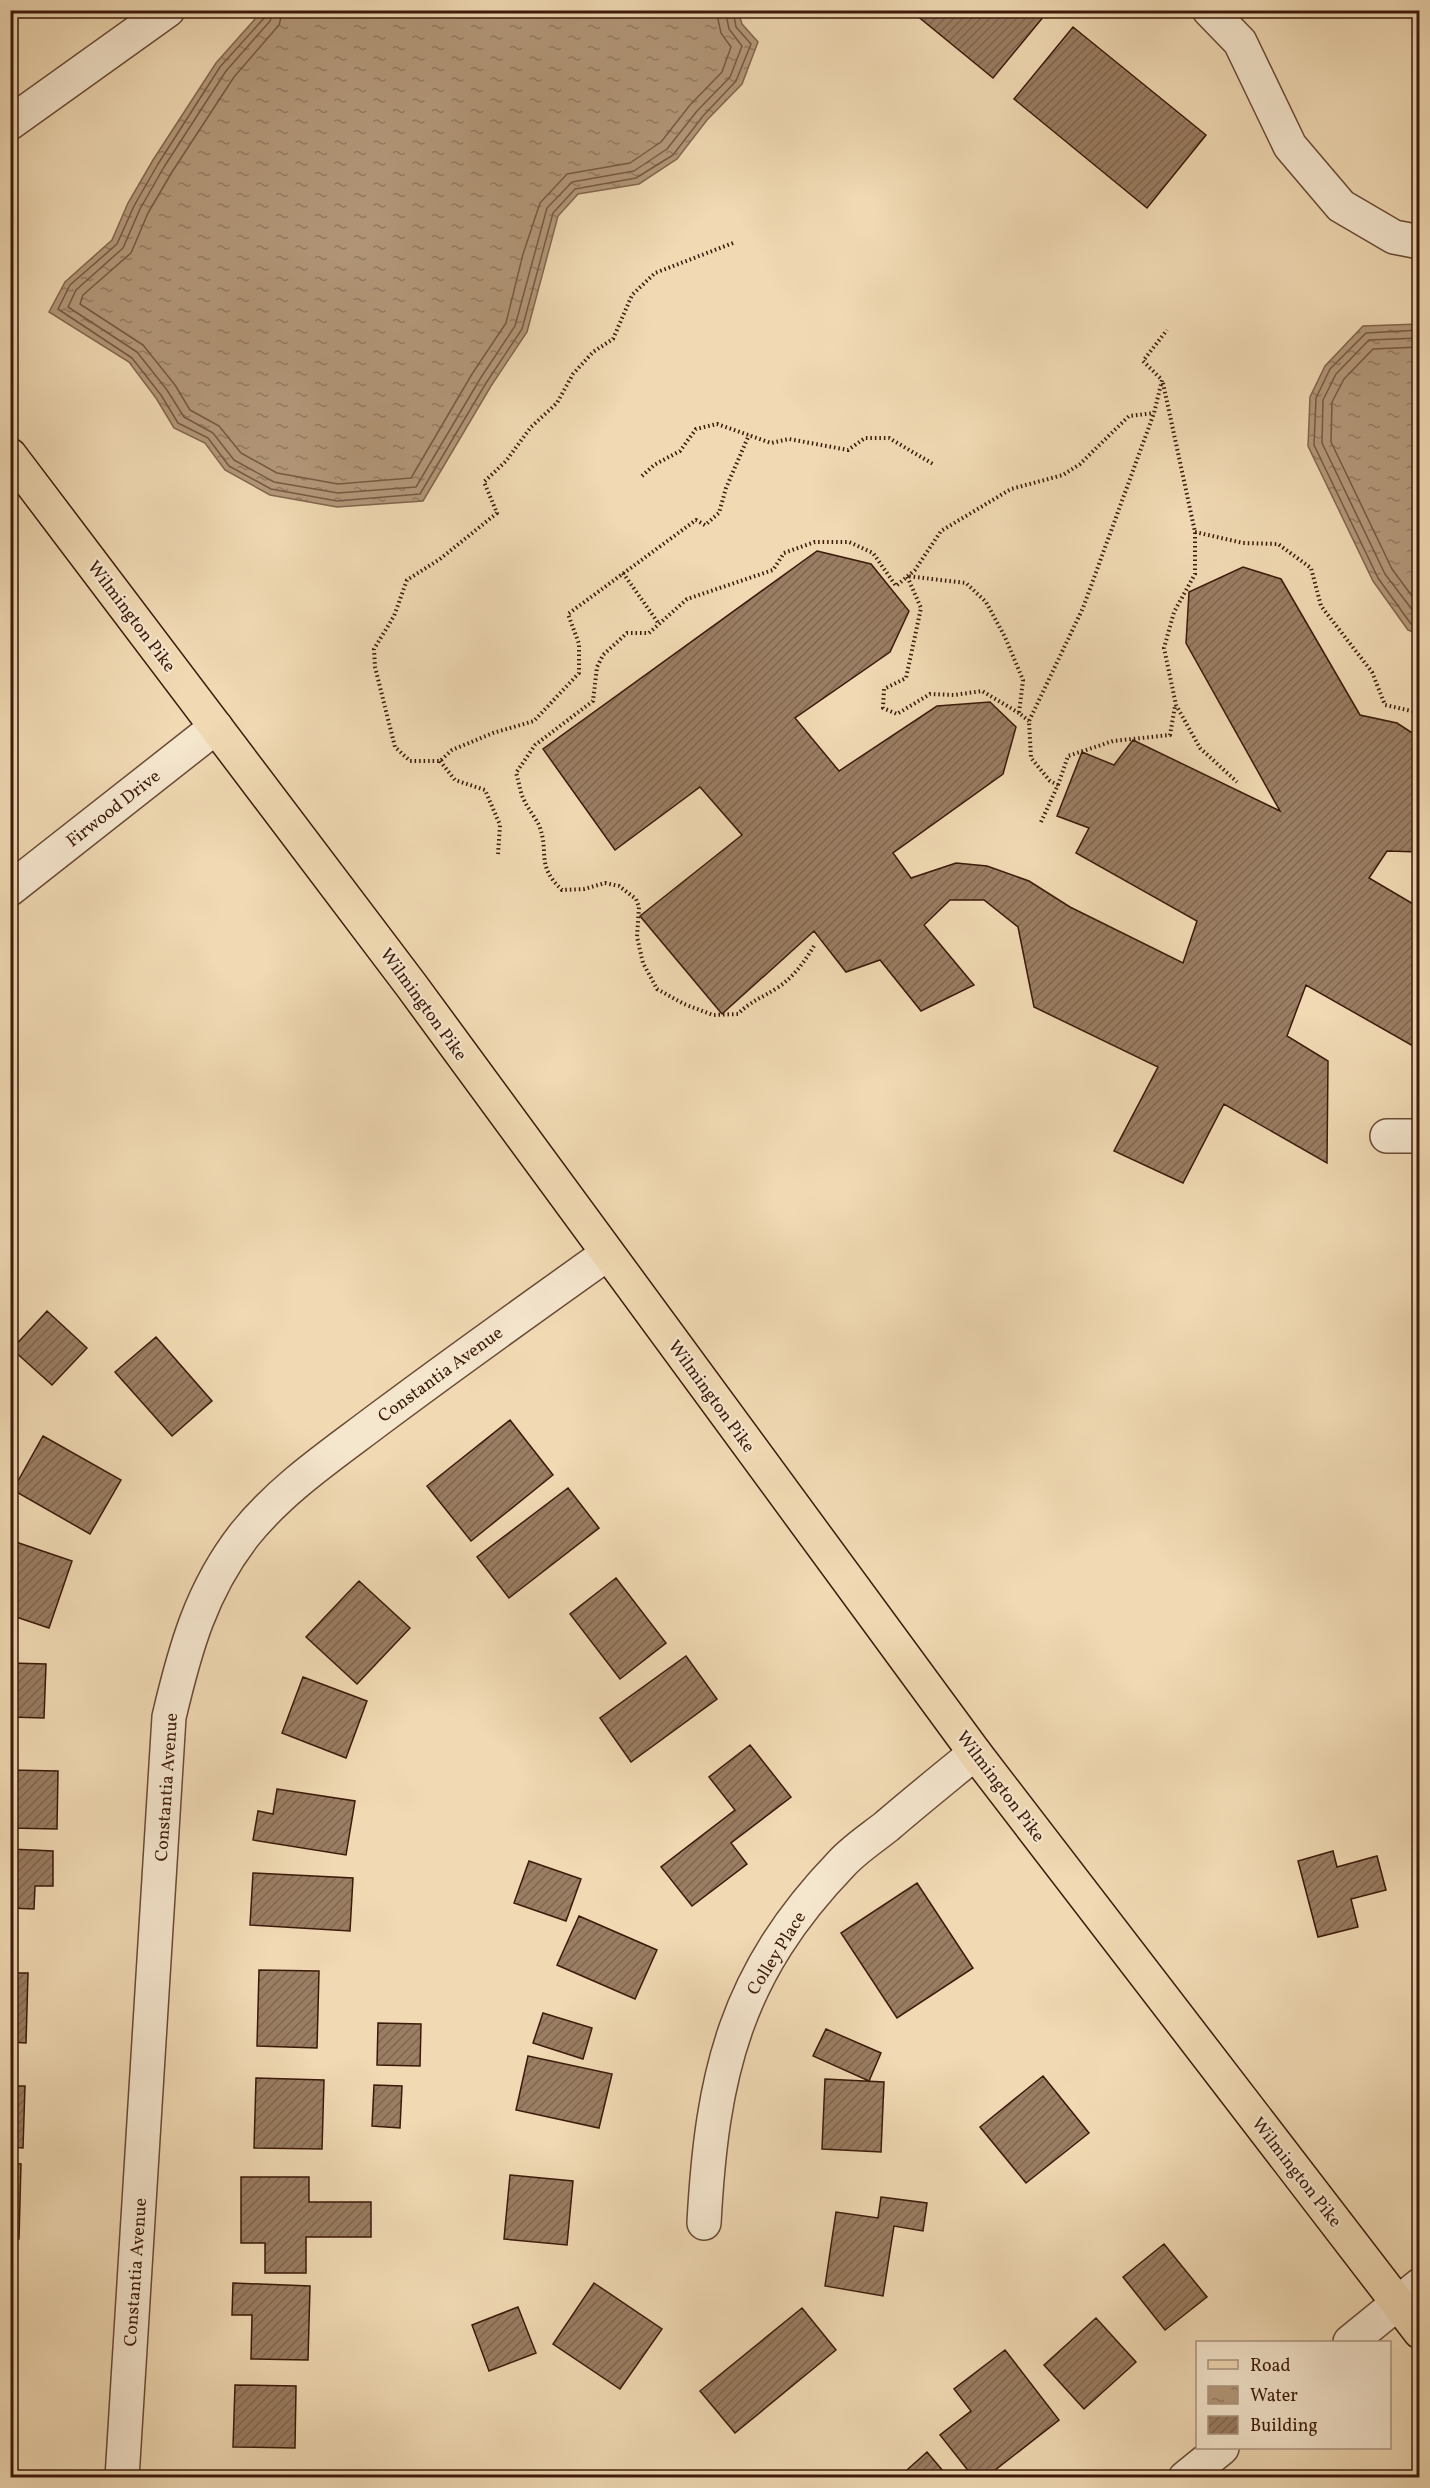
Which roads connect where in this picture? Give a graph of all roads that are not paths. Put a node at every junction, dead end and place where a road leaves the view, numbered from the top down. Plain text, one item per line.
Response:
1 (168, 10) edge
2 (1209, 10) edge
3 (10, 123) edge
4 (1419, 242) edge
5 (10, 454) edge
6 (216, 727) junction
7 (10, 889) edge
8 (1387, 1136) dead end
9 (1419, 1136) edge
10 (608, 1254) junction
11 (975, 1753) junction
12 (705, 2223) dead end
13 (1408, 2294) edge
14 (1419, 2332) edge
15 (1352, 2341) edge
16 (1221, 2449) edge
17 (122, 2478) edge
18 (1185, 2478) edge

1 - 3 street
2 - 4 street
5 - 6 main road, Wilmington Pike
6 - 7 street, Firwood Drive
6 - 10 main road, Wilmington Pike
8 - 9 street
10 - 11 main road, Wilmington Pike
10 - 17 street, Constantia Avenue
11 - 12 street, Colley Place
11 - 13 main road, Wilmington Pike
13 - 14 main road, Wilmington Pike
13 - 15 street
16 - 18 street

